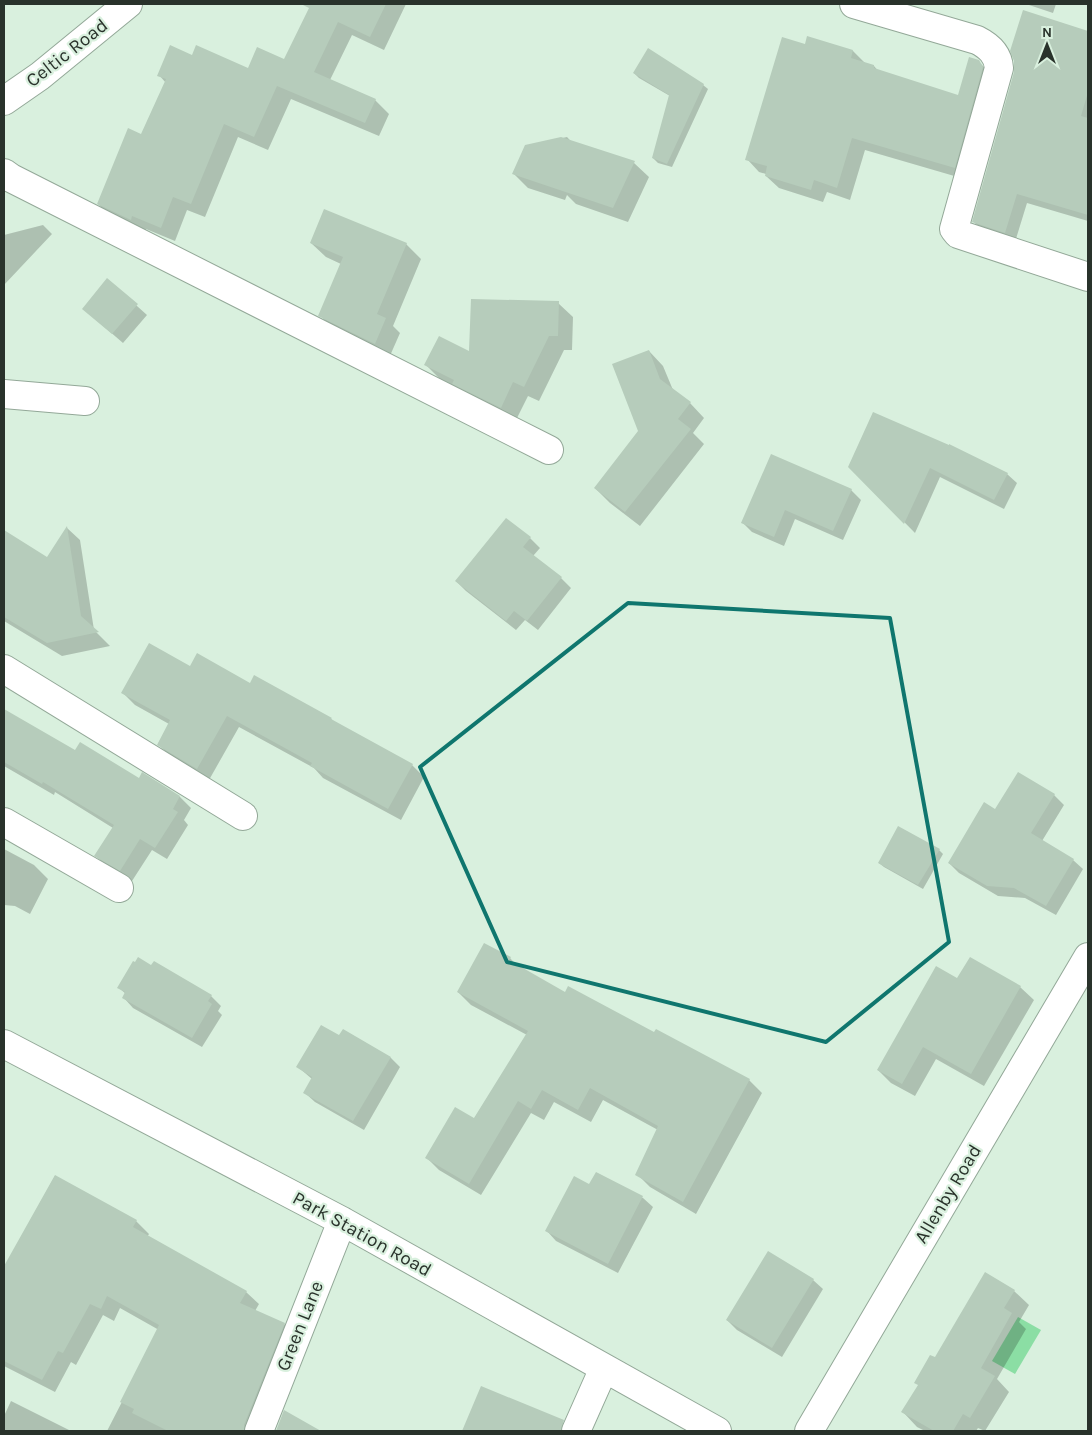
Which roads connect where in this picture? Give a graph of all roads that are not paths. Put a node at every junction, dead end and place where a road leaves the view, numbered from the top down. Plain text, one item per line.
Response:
1 (128, 4) edge
2 (854, 4) edge
3 (4, 101) edge
4 (4, 173) edge
5 (1088, 277) edge
6 (4, 394) edge
7 (85, 400) dead end
8 (549, 450) dead end
9 (4, 670) edge
10 (243, 816) dead end
11 (4, 822) edge
12 (119, 888) dead end
13 (1088, 957) edge
14 (4, 1044) edge
15 (342, 1221) junction
16 (604, 1368) junction
17 (259, 1431) edge
18 (576, 1431) edge
19 (717, 1431) edge
20 (809, 1431) edge

1 - 3 street, Celtic Road
2 - 5 street
4 - 8 street
6 - 7 street
9 - 10 street
11 - 12 street
13 - 20 street, Allenby Road
14 - 15 street, Park Station Road
15 - 16 street, Park Station Road
15 - 17 street, Green Lane
16 - 18 street
16 - 19 street, Park Station Road

